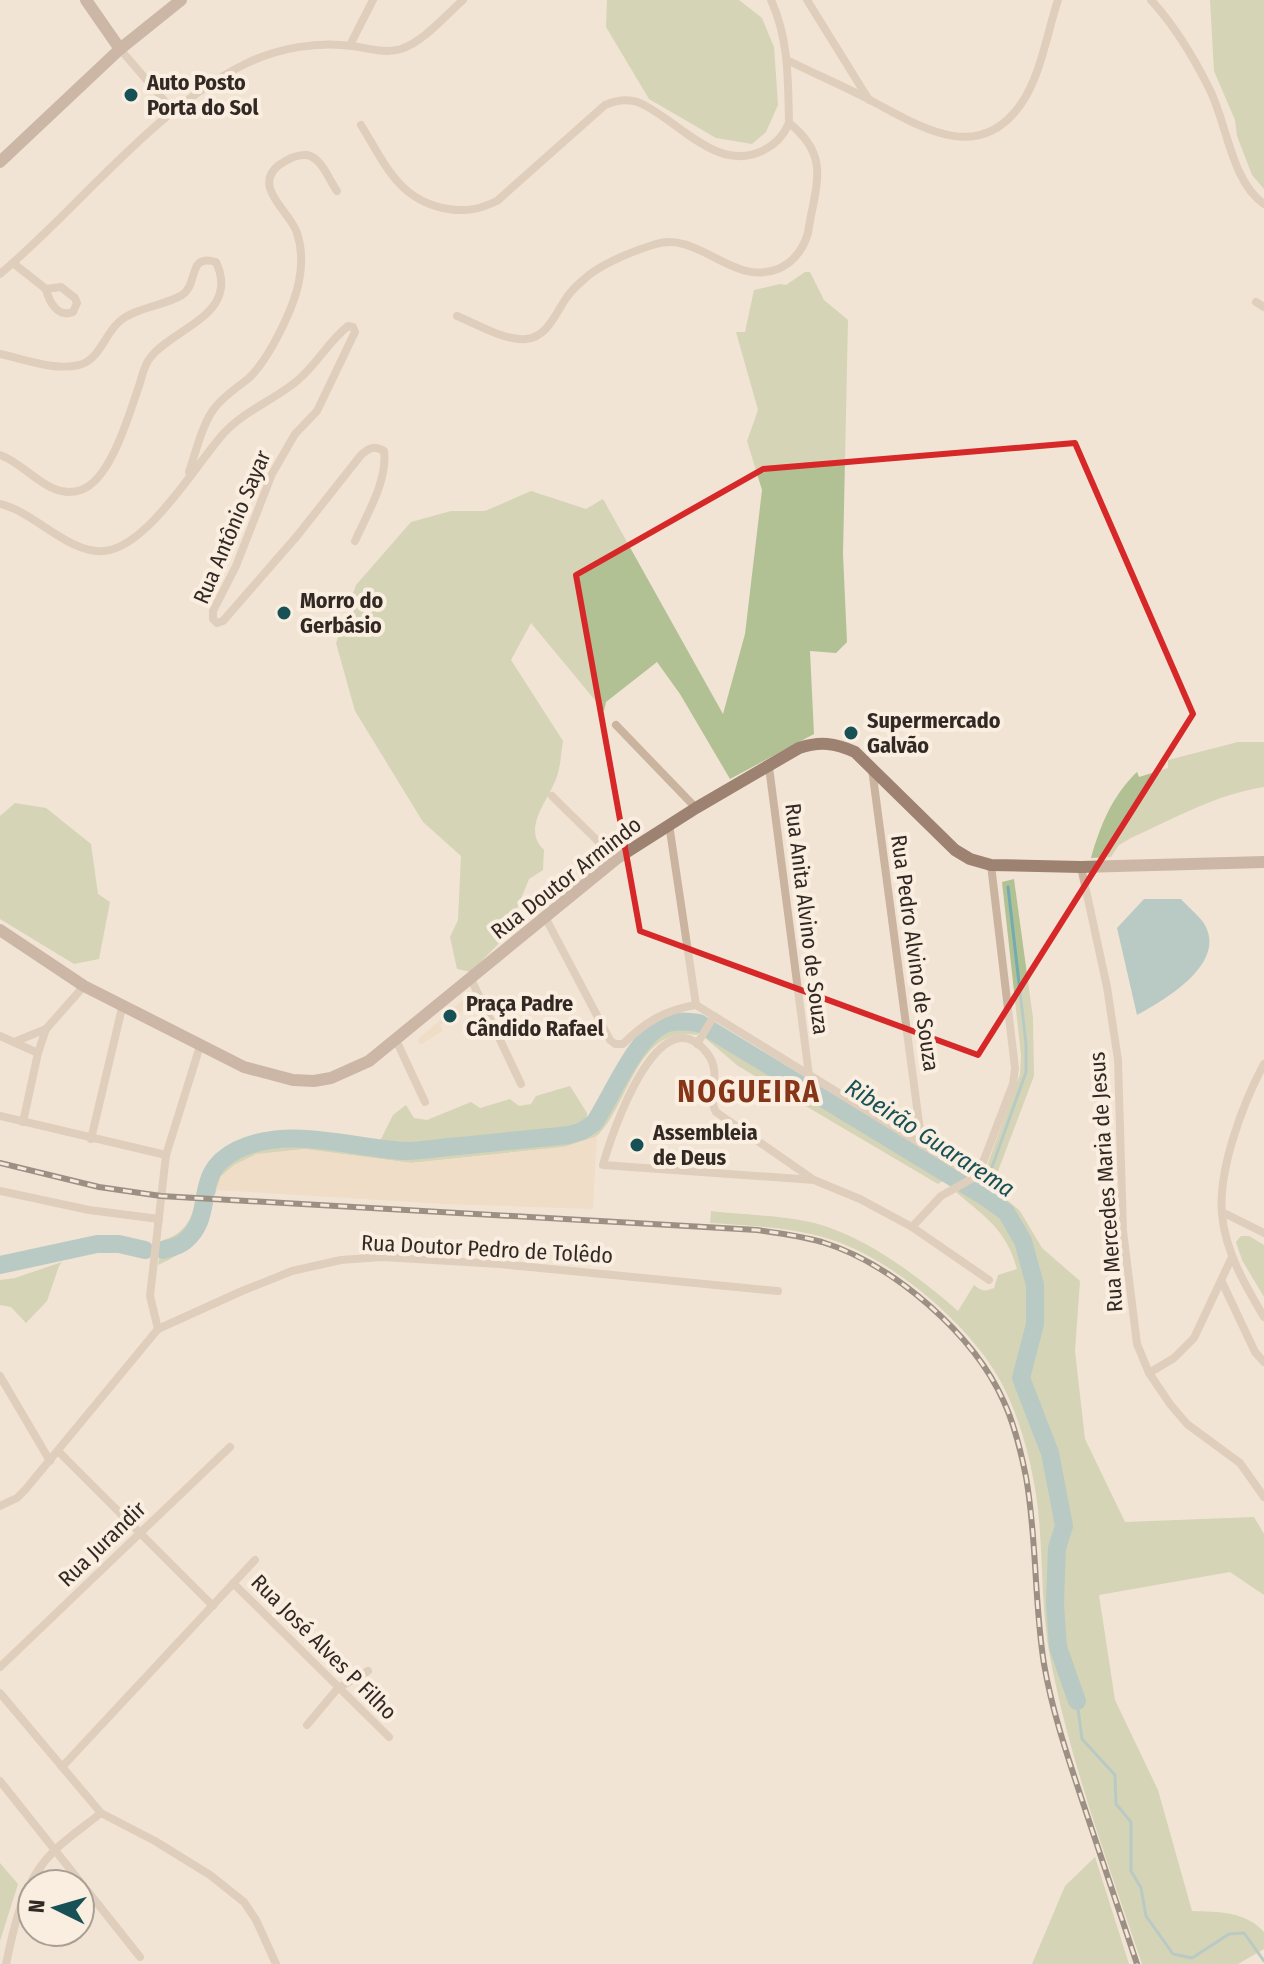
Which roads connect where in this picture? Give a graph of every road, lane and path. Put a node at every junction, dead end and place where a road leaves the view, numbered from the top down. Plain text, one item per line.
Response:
1 (86, 0) edge
2 (181, 0) edge
3 (373, 0) edge
4 (463, 0) edge
5 (771, 0) edge
6 (807, 0) edge
7 (1058, 0) edge
8 (1151, 0) edge
9 (350, 45) junction
10 (120, 49) junction
11 (787, 60) junction
12 (870, 100) junction
13 (174, 112) junction
14 (361, 125) dead end
15 (787, 128) junction
16 (0, 162) edge
17 (337, 191) dead end
18 (1264, 204) edge
19 (13, 263) junction
20 (0, 274) edge
21 (46, 289) dead end
22 (457, 316) dead end
23 (0, 354) edge
24 (0, 455) edge
25 (186, 481) junction
26 (0, 504) edge
27 (355, 541) dead end
28 (616, 725) dead end
29 (769, 767) junction
30 (872, 767) junction
31 (552, 796) dead end
32 (696, 808) junction
33 (669, 824) junction
34 (616, 859) junction
35 (1264, 862) edge
36 (991, 865) junction
37 (1081, 867) junction
38 (545, 917) junction
39 (0, 930) edge
40 (471, 979) junction
41 (84, 986) junction
42 (696, 1005) junction
43 (122, 1008) junction
44 (712, 1019) junction
45 (46, 1029) junction
46 (0, 1036) edge
47 (396, 1040) junction
48 (14, 1042) junction
49 (699, 1042) junction
50 (200, 1046) junction
51 (38, 1053) junction
52 (1264, 1064) edge
53 (809, 1075) junction
54 (521, 1084) dead end
55 (425, 1102) dead end
56 (0, 1116) edge
57 (23, 1122) junction
58 (91, 1139) junction
59 (922, 1145) junction
60 (166, 1155) junction
61 (971, 1179) junction
62 (814, 1180) junction
63 (0, 1191) edge
64 (1222, 1212) junction
65 (159, 1219) junction
66 (912, 1227) junction
67 (1264, 1233) edge
68 (1232, 1257) junction
69 (989, 1280) dead end
70 (1222, 1282) junction
71 (778, 1291) dead end
72 (1264, 1317) edge
73 (158, 1329) junction
74 (1264, 1362) edge
75 (1149, 1373) junction
76 (0, 1376) edge
77 (230, 1447) dead end
78 (58, 1451) junction
79 (50, 1461) junction
80 (1264, 1497) edge
81 (0, 1506) edge
82 (140, 1533) junction
83 (255, 1560) dead end
84 (233, 1583) junction
85 (213, 1606) junction
86 (0, 1667) edge
87 (368, 1671) dead end
88 (338, 1688) junction
89 (0, 1693) edge
90 (307, 1725) dead end
91 (389, 1737) dead end
92 (62, 1767) junction
93 (0, 1781) edge
94 (101, 1813) junction
95 (55, 1850) junction
96 (140, 1957) dead end
97 (6, 1964) edge
98 (276, 1964) edge

1 - 10 street
2 - 10 street
3 - 9 street
4 - 9 street
5 - 11 street
6 - 12 street
7 - 12 street
8 - 18 street
9 - 13 street
10 - 13 street
10 - 16 street
11 - 12 street
11 - 15 street
13 - 19 street
14 - 15 street
15 - 22 street
17 - 25 street
19 - 20 street
19 - 21 street
23 - 24 street
25 - 26 street
25 - 27 street, Rua Antônio Sayar
28 - 32 street
29 - 30 street, Rua Doutor Armindo
29 - 32 street, Rua Doutor Armindo
29 - 53 street, Rua Anita Alvino de Souza
30 - 36 street, Rua Doutor Armindo
30 - 59 street, Rua Pedro Alvino de Souza
31 - 34 street
32 - 33 street, Rua Doutor Armindo
33 - 34 street, Rua Doutor Armindo
33 - 42 street
34 - 38 street, Rua Doutor Armindo
35 - 37 street, Rua Doutor Armindo
36 - 37 street, Rua Doutor Armindo
36 - 61 street
37 - 75 street, Rua Mercedes Maria de Jesus
38 - 40 street, Rua Doutor Armindo
38 - 42 street
39 - 41 street, Rua Doutor Armindo
40 - 47 street, Rua Doutor Armindo
40 - 54 street
41 - 43 street, Rua Doutor Armindo
41 - 45 street
42 - 44 street
43 - 50 street, Rua Doutor Armindo
43 - 58 street
44 - 49 street
44 - 53 street
45 - 48 street
45 - 51 street
46 - 48 street
47 - 50 street, Rua Doutor Armindo
47 - 55 street
48 - 51 street
49 - 62 street
49 - 62 street
50 - 60 street
51 - 57 street
52 - 64 street
53 - 59 street
56 - 57 street
57 - 58 street
58 - 60 street
59 - 61 street
60 - 65 street
61 - 66 street
62 - 66 street
63 - 65 street
64 - 67 street
64 - 68 street
65 - 73 street
66 - 69 street
68 - 70 street
68 - 72 street
70 - 74 street
70 - 75 street
71 - 73 street, Rua Doutor Pedro de Tolêdo
73 - 78 street, Rua Doutor Pedro de Tolêdo
75 - 80 street, Rua Mercedes Maria de Jesus
76 - 79 street
77 - 82 street, Rua Jurandir
78 - 79 street, Rua Doutor Pedro de Tolêdo
78 - 82 street
79 - 81 street, Rua Doutor Pedro de Tolêdo
82 - 85 street
82 - 86 street, Rua Jurandir
83 - 84 street
84 - 85 street
84 - 88 street, Rua José Alves P Filho
85 - 92 street
87 - 88 street
88 - 90 street
88 - 91 street, Rua José Alves P Filho
89 - 92 street
92 - 94 street
93 - 95 street
94 - 95 street
94 - 98 street
95 - 96 street
95 - 97 street

